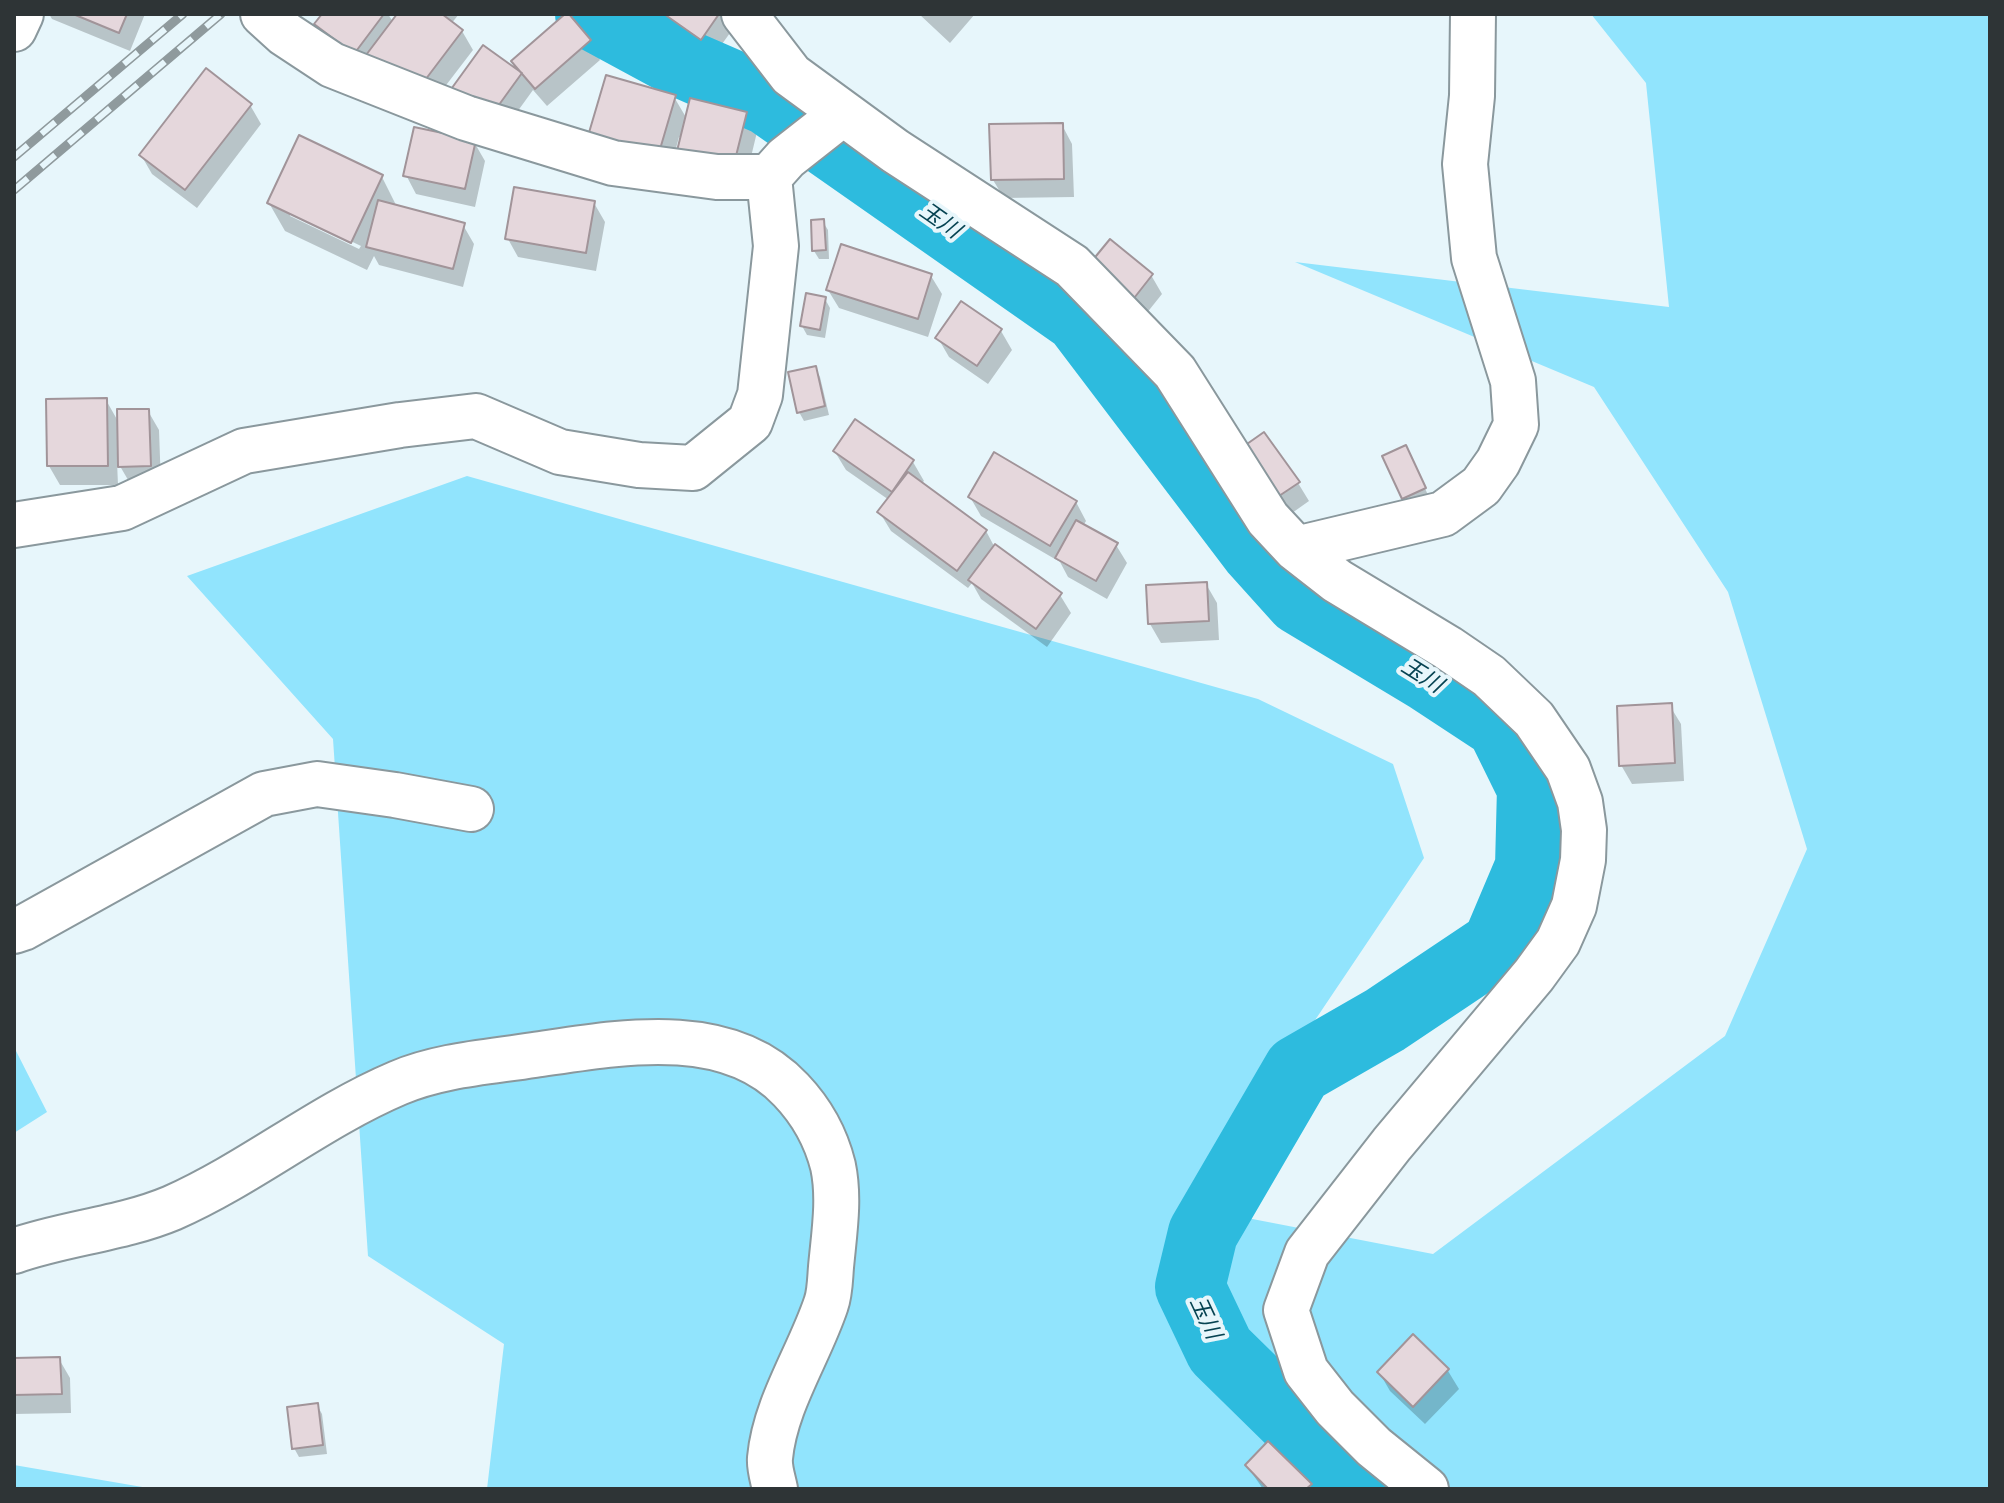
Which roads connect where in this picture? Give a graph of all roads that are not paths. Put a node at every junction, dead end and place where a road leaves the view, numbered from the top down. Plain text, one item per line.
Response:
1 (21, 14) edge
2 (263, 14) edge
3 (744, 14) edge
4 (1473, 14) edge
5 (14, 29) edge
6 (842, 114) junction
7 (778, 168) junction
8 (14, 525) edge
9 (1296, 549) junction
10 (471, 809) dead end
11 (14, 931) edge
12 (14, 1251) edge
13 (775, 1489) edge
14 (1426, 1489) edge

1 - 5 street
2 - 7 street
3 - 6 street
4 - 9 street
6 - 7 street
6 - 9 street
7 - 8 street
9 - 14 street
10 - 11 street
12 - 13 street

